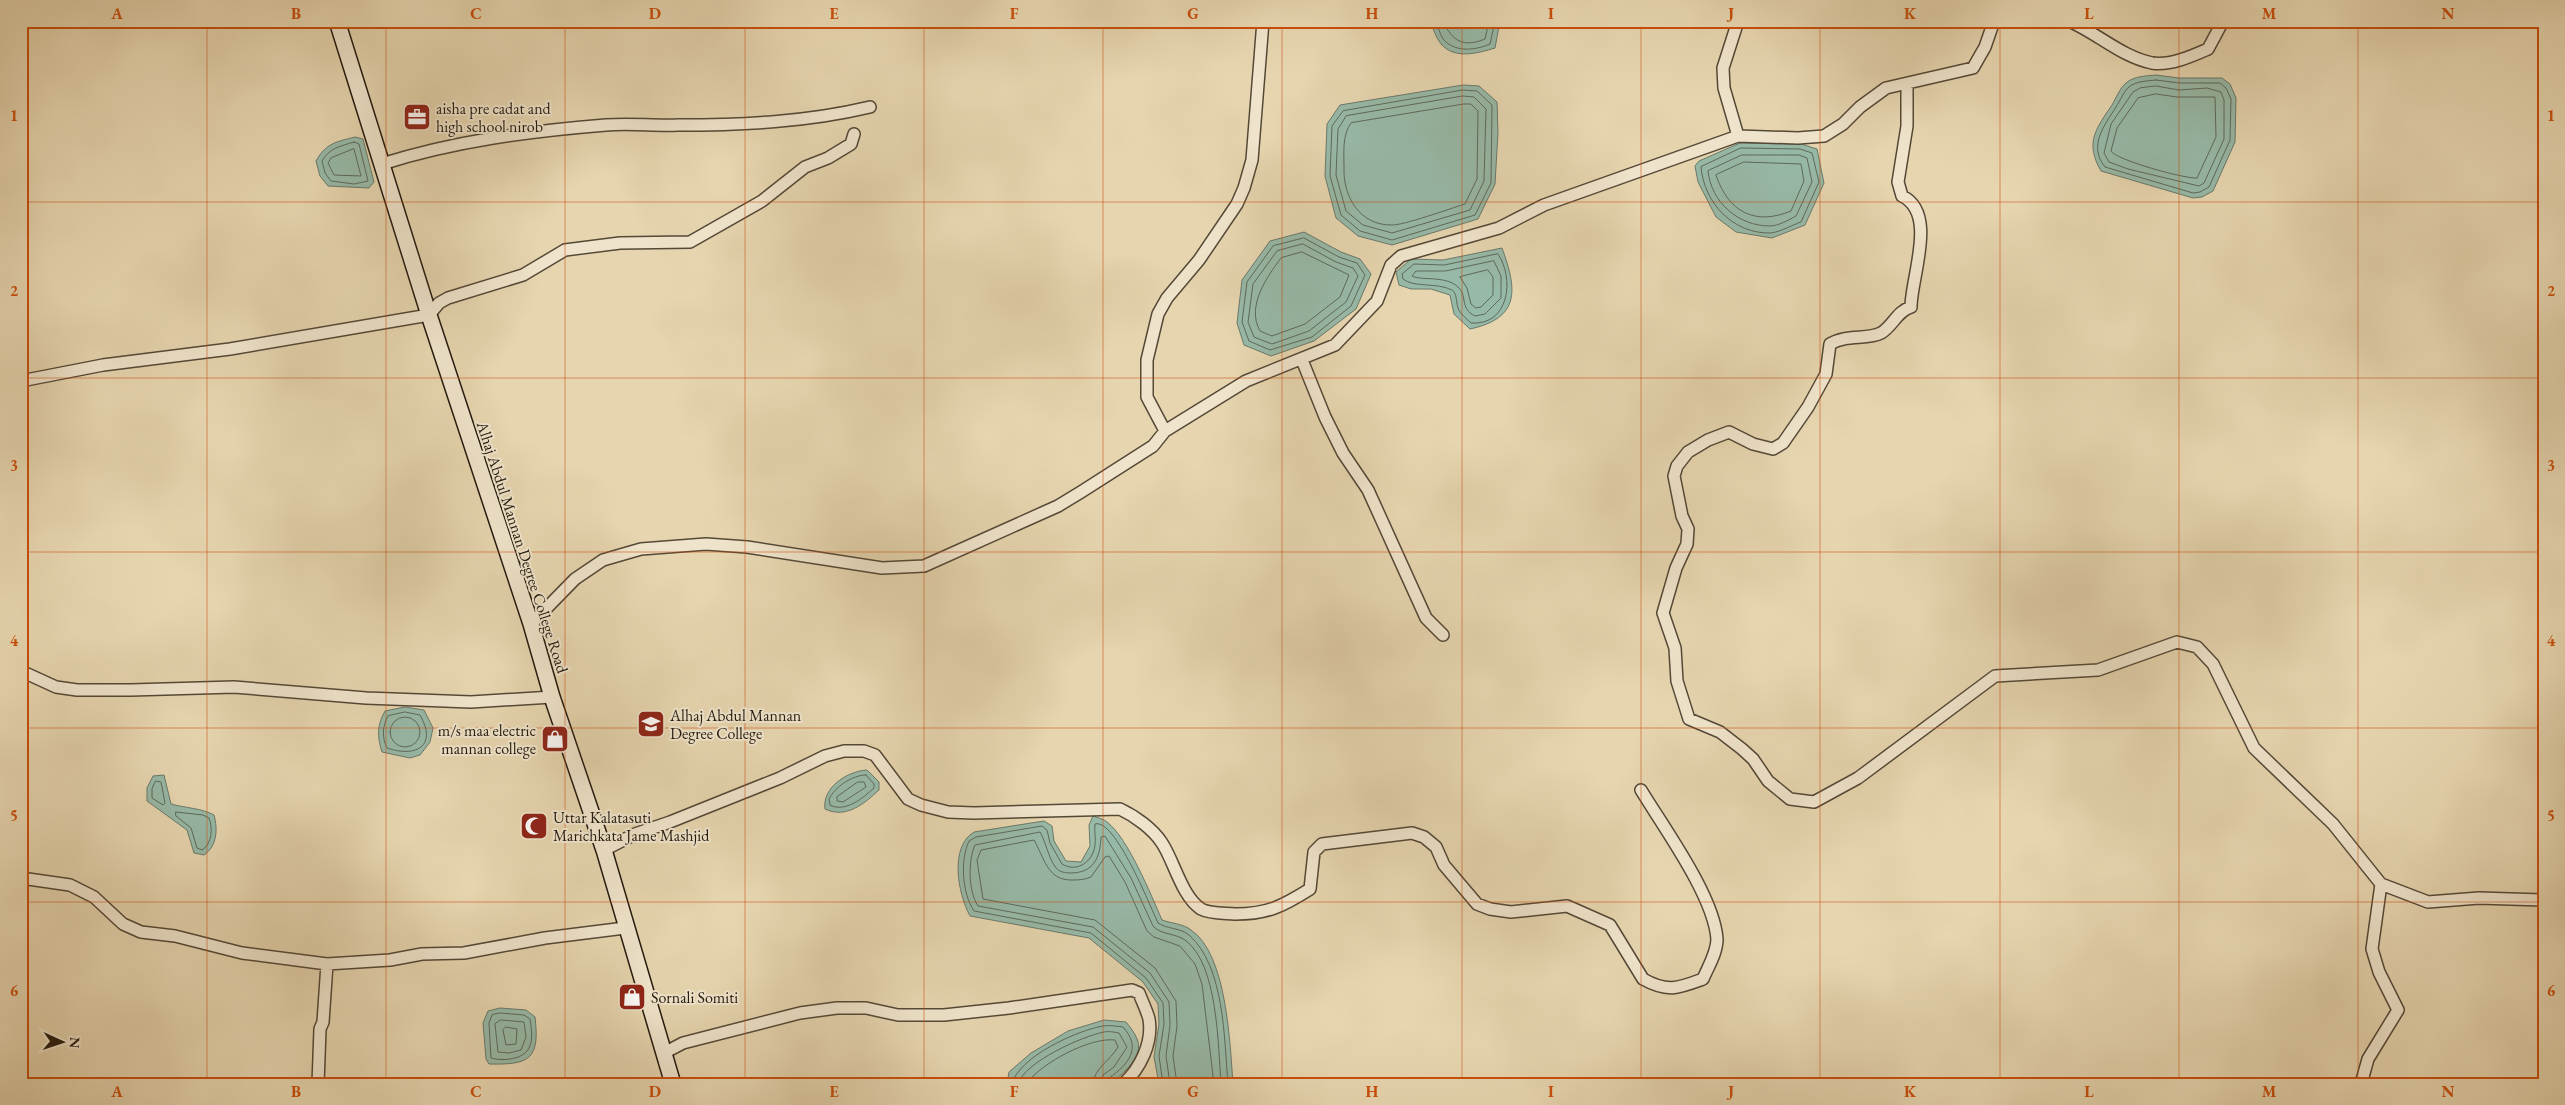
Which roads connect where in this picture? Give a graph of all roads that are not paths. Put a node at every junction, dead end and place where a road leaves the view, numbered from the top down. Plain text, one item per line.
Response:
1 (337, 21) edge
2 (1264, 21) edge
3 (1738, 21) edge
4 (1994, 21) edge
5 (2069, 21) edge
6 (2223, 21) edge
7 (1907, 84) junction
8 (870, 107) dead end
9 (854, 134) dead end
10 (1738, 136) junction
11 (382, 164) junction
12 (429, 316) junction
13 (1302, 360) junction
14 (21, 381) edge
15 (1165, 431) junction
16 (531, 624) junction
17 (1443, 636) dead end
18 (21, 671) edge
19 (552, 697) junction
20 (1641, 790) dead end
21 (604, 850) junction
22 (21, 878) edge
23 (2381, 884) junction
24 (2544, 900) edge
25 (625, 928) junction
26 (327, 964) junction
27 (664, 1053) junction
28 (318, 1084) edge
29 (673, 1084) edge
30 (1123, 1084) edge
31 (2361, 1084) edge

1 - 11 street, Alhaj Abdul Mannan Degree College Road
2 - 15 street
3 - 10 street
4 - 7 street
5 - 6 street
7 - 10 street
7 - 23 street
8 - 11 street
9 - 12 street
10 - 13 street
11 - 12 street, Alhaj Abdul Mannan Degree College Road
12 - 14 street
12 - 16 street, Alhaj Abdul Mannan Degree College Road
13 - 15 street
13 - 17 street
15 - 16 street
16 - 19 street, Alhaj Abdul Mannan Degree College Road
18 - 19 street
19 - 21 street, Alhaj Abdul Mannan Degree College Road
20 - 21 street
21 - 25 street, Alhaj Abdul Mannan Degree College Road
22 - 26 street
23 - 24 street
23 - 31 street
25 - 26 street
25 - 27 street, Alhaj Abdul Mannan Degree College Road
26 - 28 street
27 - 29 street, Alhaj Abdul Mannan Degree College Road
27 - 30 street

